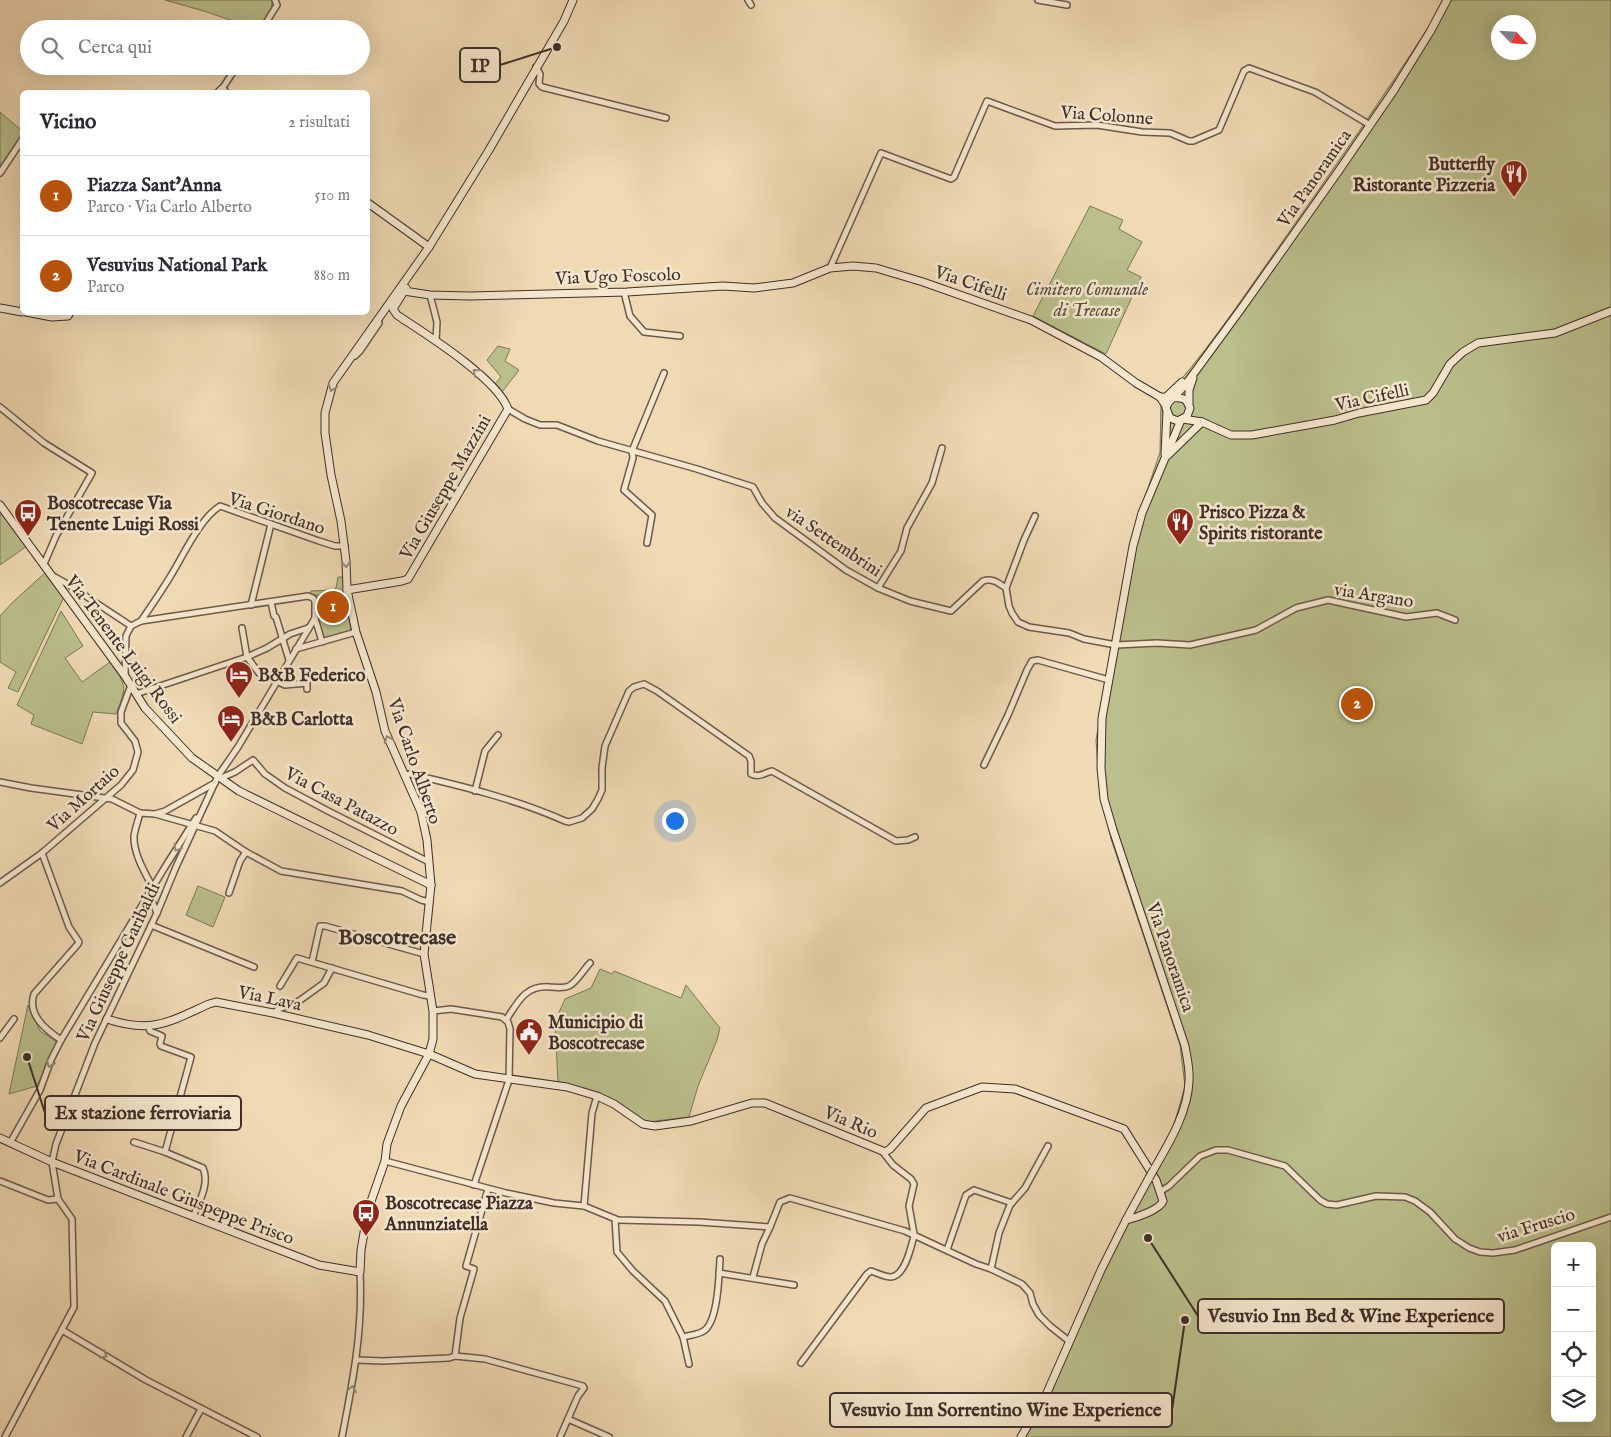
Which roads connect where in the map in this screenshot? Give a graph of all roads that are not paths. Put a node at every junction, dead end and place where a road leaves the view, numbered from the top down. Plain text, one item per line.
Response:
1 (275, 0) edge
2 (573, 0) edge
3 (1038, 0) edge
4 (1447, 0) edge
5 (1066, 5) dead end
6 (268, 20) edge
7 (536, 67) junction
8 (232, 75) edge
9 (223, 90) edge
10 (666, 118) dead end
11 (1370, 125) junction
12 (20, 143) edge
13 (0, 173) edge
14 (370, 204) edge
15 (429, 247) junction
16 (830, 268) junction
17 (404, 291) junction
18 (624, 292) junction
19 (430, 295) junction
20 (0, 308) edge
21 (393, 309) junction
22 (20, 311) edge
23 (1611, 311) edge
24 (41, 315) edge
25 (68, 315) edge
26 (680, 336) dead end
27 (436, 340) junction
28 (349, 361) junction
29 (1198, 368) junction
30 (664, 374) dead end
31 (1173, 399) junction
32 (1164, 403) junction
33 (1189, 406) junction
34 (0, 407) edge
35 (508, 408) junction
36 (1182, 420) junction
37 (1202, 422) junction
38 (942, 448) dead end
39 (632, 451) junction
40 (1164, 459) junction
41 (0, 505) edge
42 (1035, 516) dead end
43 (270, 524) junction
44 (647, 543) dead end
45 (345, 546) junction
46 (44, 564) junction
47 (52, 576) junction
48 (878, 588) junction
49 (1006, 588) junction
50 (347, 590) junction
51 (271, 602) junction
52 (251, 605) junction
53 (315, 618) junction
54 (1455, 620) dead end
55 (141, 622) junction
56 (131, 626) junction
57 (242, 628) dead end
58 (308, 628) junction
59 (356, 632) junction
60 (282, 638) junction
61 (322, 642) junction
62 (1116, 645) junction
63 (296, 649) junction
64 (247, 657) junction
65 (289, 660) junction
66 (125, 676) junction
67 (1109, 680) junction
68 (276, 682) junction
69 (131, 685) junction
70 (307, 689) dead end
71 (136, 694) junction
72 (498, 735) dead end
73 (984, 765) dead end
74 (405, 775) junction
75 (218, 779) junction
76 (0, 782) edge
77 (475, 791) junction
78 (106, 798) junction
79 (140, 814) junction
80 (156, 814) junction
81 (194, 824) junction
82 (915, 837) dead end
83 (246, 852) junction
84 (42, 853) junction
85 (429, 862) junction
86 (0, 884) edge
87 (431, 885) junction
88 (153, 888) junction
89 (229, 893) dead end
90 (149, 894) junction
91 (430, 902) junction
92 (157, 913) junction
93 (152, 925) junction
94 (424, 954) junction
95 (312, 962) junction
96 (590, 963) dead end
97 (254, 967) dead end
98 (332, 968) junction
99 (280, 986) dead end
100 (430, 996) junction
101 (433, 1010) junction
102 (273, 1013) junction
103 (14, 1019) dead end
104 (107, 1019) junction
105 (506, 1020) junction
106 (148, 1026) junction
107 (0, 1038) edge
108 (61, 1040) junction
109 (429, 1054) junction
110 (508, 1080) junction
111 (596, 1096) junction
112 (0, 1138) edge
113 (134, 1142) dead end
114 (10, 1143) junction
115 (1048, 1146) dead end
116 (882, 1151) junction
117 (165, 1152) junction
118 (52, 1162) junction
119 (385, 1162) junction
120 (0, 1181) edge
121 (474, 1186) junction
122 (488, 1189) junction
123 (1161, 1191) junction
124 (58, 1198) junction
125 (1012, 1203) junction
126 (584, 1206) junction
127 (193, 1216) junction
128 (1611, 1217) edge
129 (615, 1219) junction
130 (1126, 1220) junction
131 (770, 1227) junction
132 (914, 1235) junction
133 (947, 1250) junction
134 (720, 1259) dead end
135 (991, 1269) junction
136 (360, 1272) junction
137 (720, 1272) junction
138 (753, 1277) junction
139 (794, 1285) dead end
140 (62, 1330) junction
141 (683, 1337) junction
142 (1069, 1342) junction
143 (455, 1356) junction
144 (357, 1360) junction
145 (801, 1363) dead end
146 (689, 1364) dead end
147 (201, 1408) junction
148 (568, 1419) junction
149 (6, 1437) edge
150 (186, 1437) edge
151 (256, 1437) edge
152 (342, 1437) edge
153 (560, 1437) edge
154 (609, 1437) edge
155 (1021, 1437) edge

1 - 6 street
2 - 7 street
3 - 5 street
4 - 11 street, Via Panoramica
7 - 10 street
7 - 15 street
8 - 9 street
11 - 16 street, Via Colonne
11 - 29 street, Via Panoramica
12 - 13 street
14 - 15 street
15 - 17 street
15 - 28 street, Via Carlo Alberto
16 - 18 street, Via Ugo Foscolo
16 - 32 street, Via Cifelli
17 - 19 street, Via Ugo Foscolo
17 - 21 street
18 - 19 street, Via Ugo Foscolo
18 - 26 street
19 - 27 street
20 - 22 street
21 - 27 street
21 - 28 street
23 - 37 street, Via Cifelli
24 - 25 street
35 -> 27 street
28 -> 45 street, Via Carlo Alberto
29 - 31 street, Via Panoramica
29 - 32 street, Via Panoramica
29 - 33 street, Via Panoramica
30 - 39 street
31 - 32 street
31 - 33 street
32 - 36 street
32 - 40 street, Via Panoramica
33 - 36 street
33 - 37 street, Via Cifelli
34 - 46 street
35 - 39 street, via Settembrini
35 - 50 street, Via Giuseppe Mazzini
36 - 37 street, Via Cifelli
36 - 40 street, Via Panoramica
37 - 40 street, Via Panoramica
38 - 48 street
39 - 44 street
39 - 48 street, via Settembrini
40 - 62 street, Via Panoramica
41 - 46 street, Via Tenente Luigi Rossi
42 - 49 street
43 - 45 street, Via Giordano
43 - 52 street
43 - 55 street, Via Giordano
45 -> 50 street, Via Carlo Alberto
46 - 47 street, Via Tenente Luigi Rossi
47 - 56 street
47 - 66 street, Via Tenente Luigi Rossi
48 - 49 street, via Settembrini
49 - 62 street
50 - 59 street, Via Carlo Alberto
51 - 52 street
51 - 53 street
51 - 60 street
52 - 55 street
53 - 58 street
53 - 61 street
54 - 62 street, via Argano
55 - 56 street
56 - 66 street
57 - 64 street
58 - 60 street
58 - 63 street
59 - 61 street
74 -> 59 street, Via Carlo Alberto
60 - 64 street
60 - 65 street
61 - 63 street
62 - 67 street, Via Panoramica
63 - 65 street
64 - 68 street
64 - 71 street
65 - 68 street
66 - 69 street, Via Tenente Luigi Rossi
67 - 73 street
67 - 130 street, Via Panoramica, bridge
68 - 70 street
68 - 75 street
69 - 71 street, Via Tenente Luigi Rossi
69 - 78 street, Via Mortaio
71 - 75 street, Via Tenente Luigi Rossi
72 - 77 street
74 - 77 street
74 - 85 street, Via Carlo Alberto
75 - 80 street
75 - 81 street
75 - 85 street, Via Casa Patazzo
75 - 87 street, Via Tenente Luigi Rossi
76 - 78 street
77 - 82 street
78 - 79 street
78 - 84 street, Via Mortaio
79 - 80 street
79 - 88 street
80 - 81 street
81 - 83 street
81 -> 88 street
81 - 92 street, Via Giuseppe Garibaldi
83 - 89 street
83 - 91 street
84 - 86 street, Via Mortaio
84 - 108 street
85 - 87 street, Via Carlo Alberto
87 - 91 street, Via Carlo Alberto
88 - 90 street
90 - 92 street
90 - 108 street
91 - 94 street, Via Carlo Alberto
92 - 93 street, Via Giuseppe Garibaldi
93 - 97 street
93 - 104 street, Via Giuseppe Garibaldi
94 - 95 street
94 - 100 street, Via Carlo Alberto
95 - 98 street
95 - 99 street
96 - 105 street
98 - 100 street
98 - 102 street
100 - 101 street, Via Carlo Alberto
101 - 105 street
101 - 109 street, Via Carlo Alberto
102 - 106 street, Via Lava
102 - 109 street, Via Lava
103 - 107 street
104 - 106 street, Via Lava
104 - 118 street, Via Giuseppe Garibaldi
105 - 110 street
106 - 117 street
108 -> 114 street
109 - 110 street, Via Rio
109 - 119 street, Via Carlo Alberto
110 - 111 street, Via Rio
110 - 121 street
111 - 116 street, Via Rio
111 - 126 street
112 - 114 street, Via Cardinale Giuspeppe Prisco
113 - 117 street
114 - 118 street, Via Cardinale Giuspeppe Prisco
115 - 125 street
116 - 123 street, Via Rio
116 - 132 street
117 - 127 street
118 - 124 street
118 - 127 street, Via Cardinale Giuspeppe Prisco
119 - 121 street
119 - 136 street, Via Carlo Alberto
120 - 124 street
121 - 122 street
122 - 126 street
122 - 143 street
123 - 128 street, via Fruscio
123 - 130 street
124 - 140 street
125 - 133 street
125 - 135 street
126 - 129 street
127 - 136 street, Via Cardinale Giuspeppe Prisco
129 - 131 street
129 - 141 street
130 - 142 street, Via Panoramica
131 - 132 street
131 - 138 street
132 - 133 street
132 - 145 street
133 - 135 street
134 - 137 street
135 - 142 street
136 - 144 street
137 - 138 street
137 - 141 street
138 - 139 street
140 -> 147 street
140 - 149 street
141 - 146 street
142 - 155 street, Via Panoramica
143 - 144 street
143 - 148 street
152 -> 144 street
147 - 150 street
147 - 151 street
148 - 153 street
148 - 154 street

